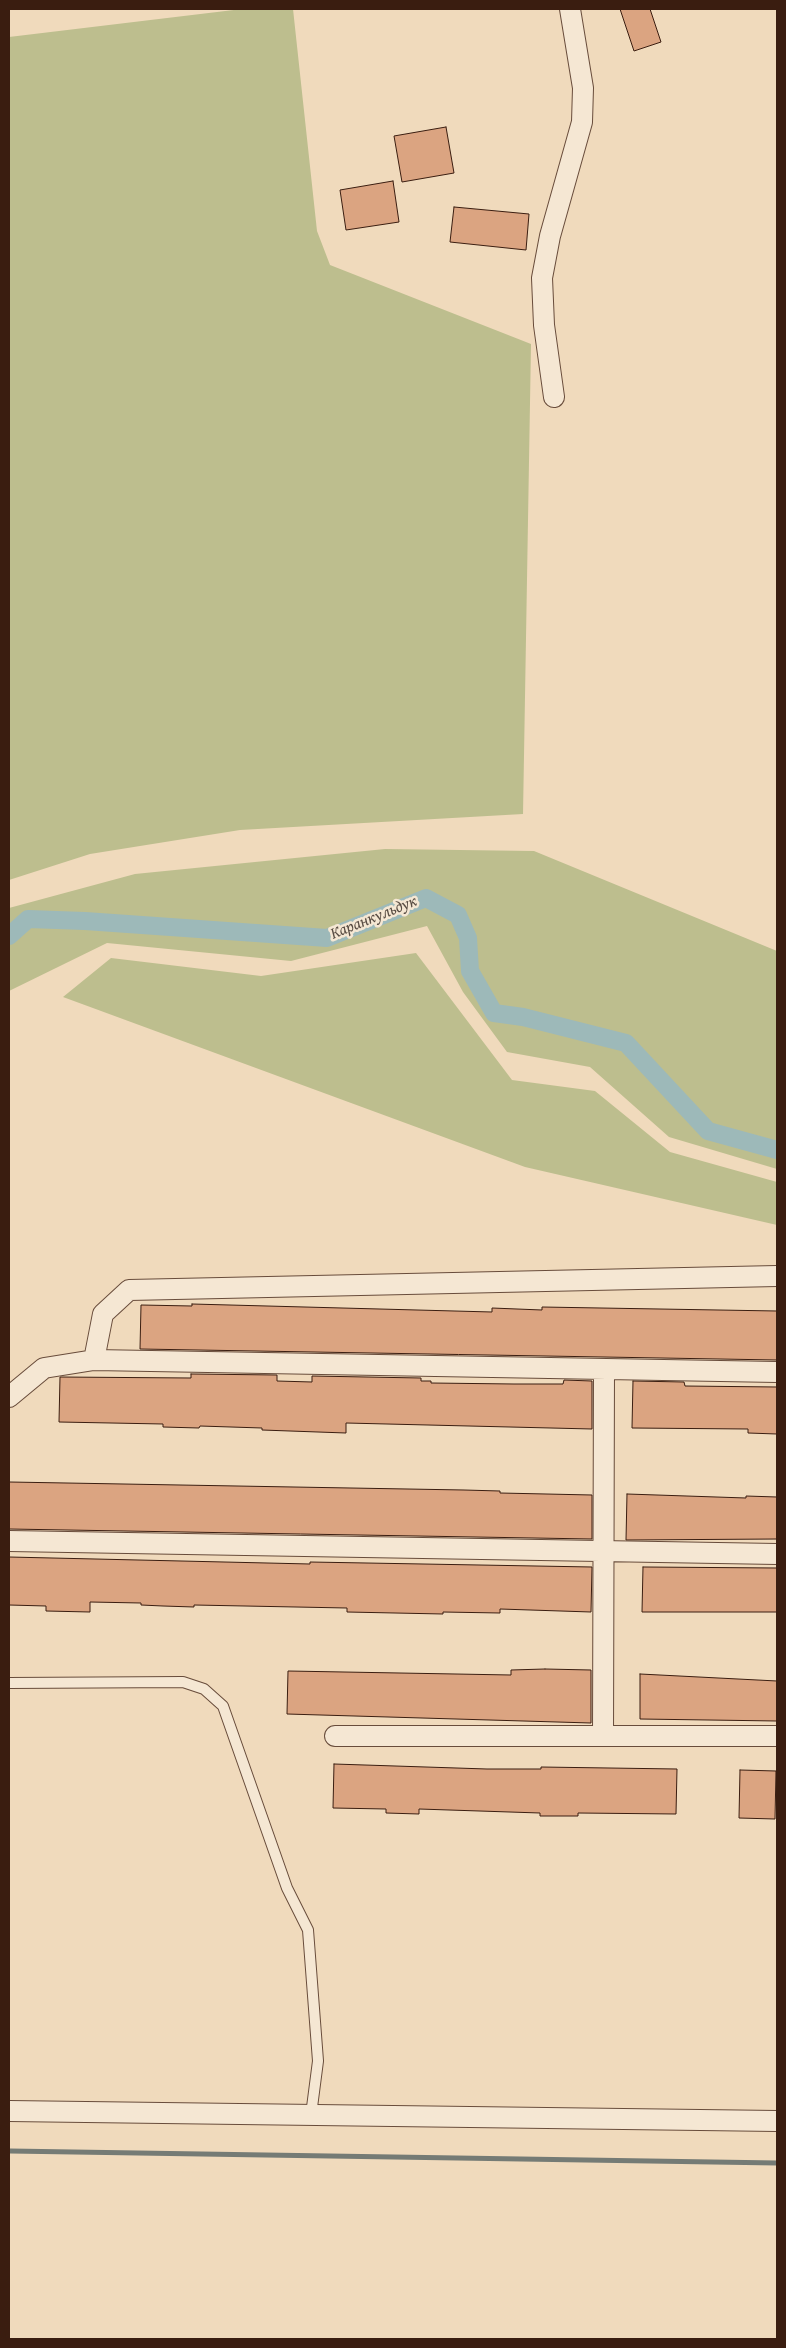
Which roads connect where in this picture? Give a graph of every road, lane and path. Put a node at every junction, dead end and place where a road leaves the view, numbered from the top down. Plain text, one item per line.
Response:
1 (570, 9) edge
2 (554, 397) dead end
3 (777, 1276) edge
4 (94, 1360) junction
5 (604, 1370) junction
6 (777, 1372) edge
7 (9, 1397) edge
8 (9, 1541) edge
9 (603, 1551) junction
10 (777, 1554) edge
11 (9, 1683) edge
12 (335, 1736) dead end
13 (603, 1736) junction
14 (777, 1736) edge
15 (9, 2111) edge
16 (311, 2115) junction
17 (777, 2121) edge

1 - 2 street
3 - 4 street
4 - 5 street
4 - 7 street
5 - 6 street
5 - 9 street
8 - 9 street
9 - 10 street
9 - 13 street
11 - 16 lane
12 - 13 street
13 - 14 street
15 - 16 street
16 - 17 street

